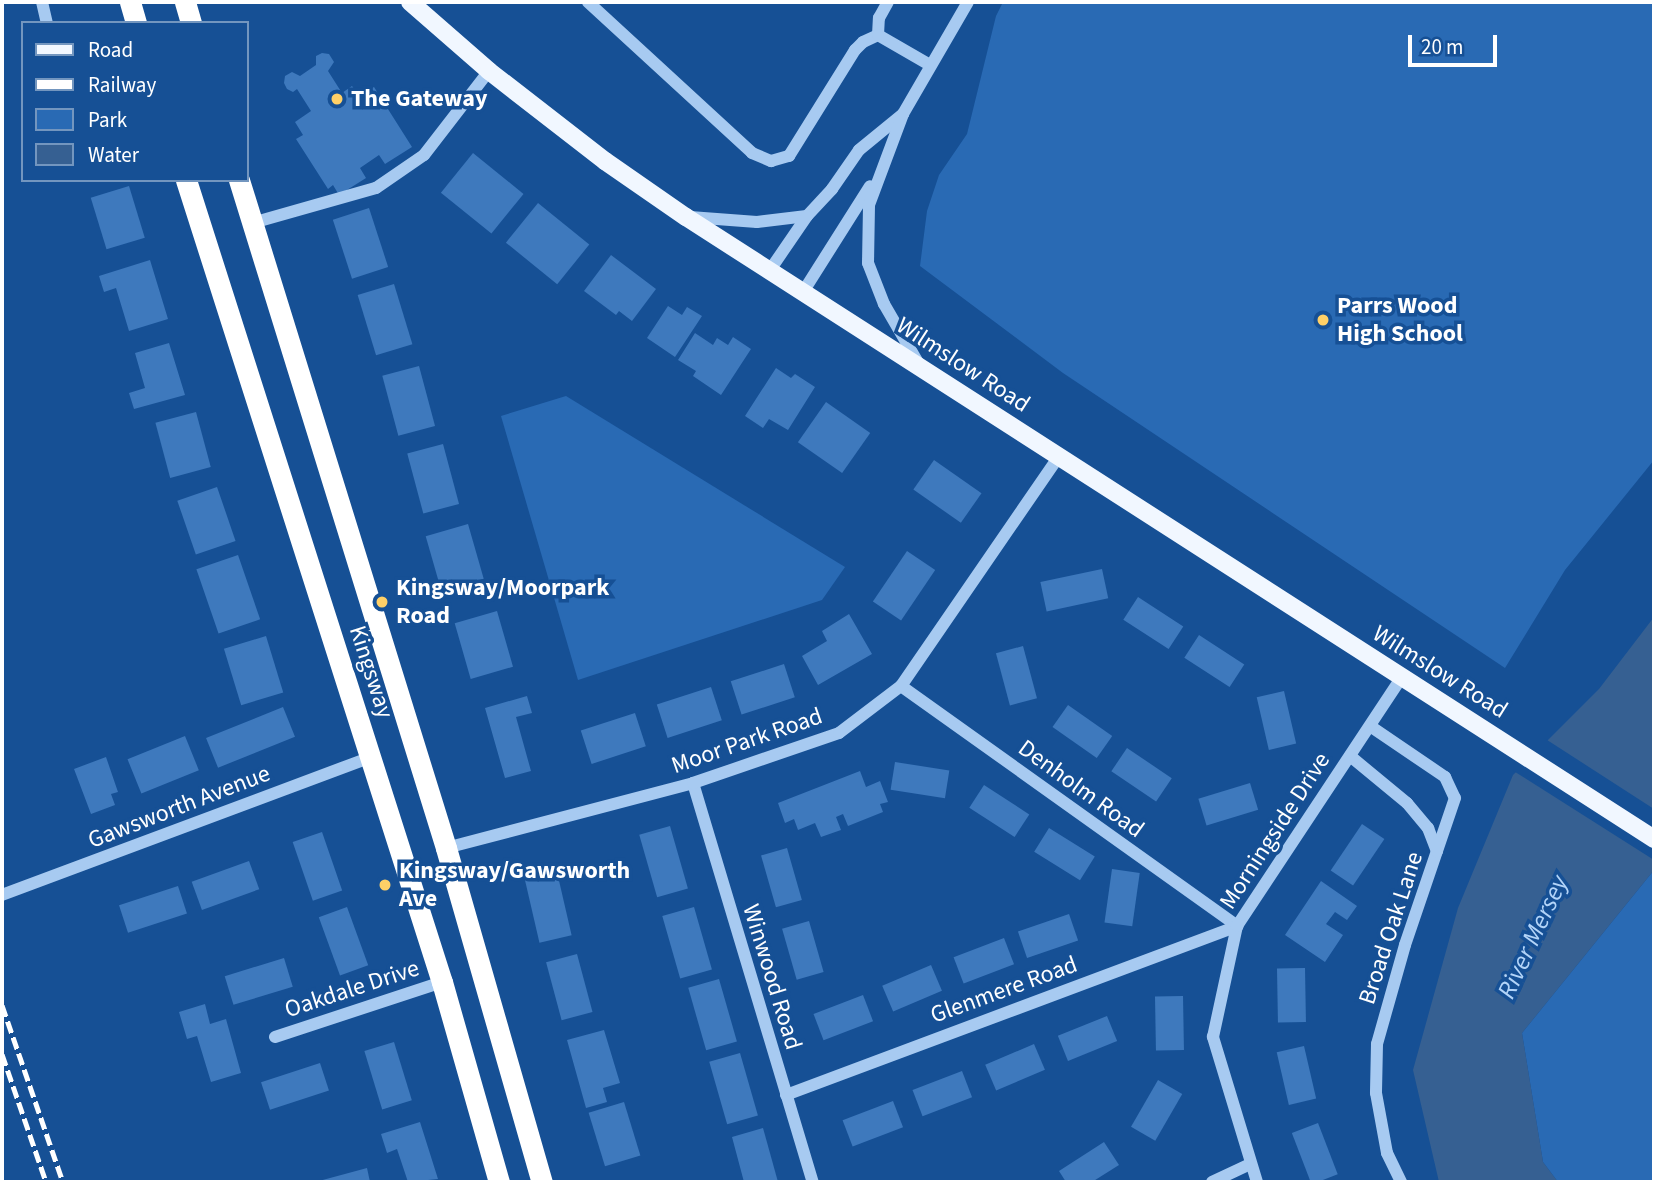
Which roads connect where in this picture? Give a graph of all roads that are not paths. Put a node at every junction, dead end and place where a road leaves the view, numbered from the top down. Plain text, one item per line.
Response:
1 (42, 2) edge
2 (130, 2) edge
3 (185, 2) edge
4 (410, 2) edge
5 (588, 2) edge
6 (888, 2) edge
7 (968, 2) edge
8 (47, 21) edge
9 (135, 21) edge
10 (190, 21) edge
11 (878, 35) junction
12 (930, 65) junction
13 (488, 71) junction
14 (903, 114) junction
15 (890, 152) junction
16 (187, 182) edge
17 (240, 182) edge
18 (807, 216) junction
19 (686, 217) junction
20 (252, 223) junction
21 (770, 271) junction
22 (803, 292) junction
23 (920, 366) junction
24 (1059, 456) junction
25 (1401, 678) junction
26 (901, 686) junction
27 (1370, 726) junction
28 (1350, 756) junction
29 (371, 757) junction
30 (693, 783) junction
31 (1654, 839) edge
32 (446, 848) junction
33 (1437, 851) junction
34 (2, 895) edge
35 (1237, 926) junction
36 (442, 982) junction
37 (275, 1037) dead end
38 (786, 1095) junction
39 (1250, 1164) junction
40 (499, 1182) edge
41 (542, 1182) edge
42 (813, 1182) edge
43 (1212, 1182) edge
44 (1257, 1182) edge
45 (1401, 1182) edge

1 - 8 street
2 - 9 highway
3 - 10 highway
4 - 13 main road, Wilmslow Road
5 - 11 street
6 - 11 street
7 - 12 street
11 - 12 street
12 - 14 street
13 - 19 main road, Wilmslow Road
13 - 20 street
14 - 15 street
14 - 18 street
15 - 22 street
15 - 23 street
16 - 29 highway, Kingsway
17 - 20 highway, Kingsway
18 - 19 street
18 - 21 street
19 - 21 main road, Wilmslow Road
20 - 32 highway, Kingsway
21 - 22 main road, Wilmslow Road
22 - 23 main road, Wilmslow Road
23 - 24 main road, Wilmslow Road
24 - 25 main road, Wilmslow Road
24 - 26 street, Moor Park Road
25 - 27 street, Morningside Drive
25 - 31 main road, Wilmslow Road
26 - 30 street, Moor Park Road
26 - 35 street, Denholm Road
27 - 28 street, Morningside Drive
27 - 33 street, Broad Oak Lane
28 - 33 street
28 - 35 street, Morningside Drive
29 - 34 street, Gawsworth Avenue
29 - 36 highway, Kingsway
30 - 32 street, Moor Park Road
30 - 38 street, Winwood Road
32 - 41 highway, Kingsway
33 - 45 street, Broad Oak Lane
35 - 38 street, Glenmere Road
35 - 39 street, Morningside Drive
36 - 37 street, Oakdale Drive
36 - 40 highway, Kingsway
38 - 42 street, Winwood Road
39 - 43 street
39 - 44 street, Morningside Drive

